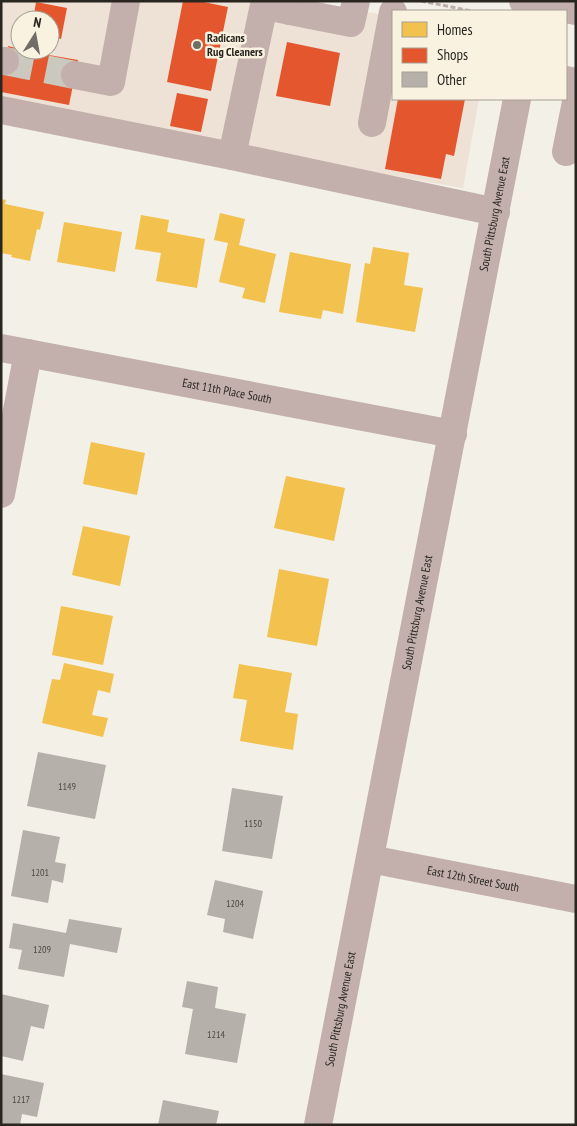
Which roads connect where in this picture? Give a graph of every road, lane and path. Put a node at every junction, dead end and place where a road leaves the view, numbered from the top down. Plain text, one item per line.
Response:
1 (126, 1) edge
2 (356, 1) edge
3 (422, 1) edge
4 (531, 4) edge
5 (291, 6) edge
6 (467, 10) edge
7 (576, 11) edge
8 (392, 17) edge
9 (75, 75) tunnel mouth
10 (517, 100) edge
11 (576, 102) edge
12 (1, 110) edge
13 (372, 123) dead end
14 (566, 152) dead end
15 (232, 156) junction
16 (496, 212) junction
17 (1, 348) edge
18 (28, 353) junction
19 (453, 434) junction
20 (1, 494) edge
21 (370, 859) junction
22 (576, 899) edge
23 (318, 1125) edge

1 - 9 street
2 - 5 street
3 - 6 path
4 - 7 main road
5 - 15 street
8 - 13 street
10 - 16 street, South Pittsburg Avenue East
11 - 14 street
12 - 15 street
15 - 16 street
16 - 19 street, South Pittsburg Avenue East
17 - 18 street, East 11th Place South
18 - 19 street, East 11th Place South
18 - 20 street
19 - 21 street, South Pittsburg Avenue East
21 - 22 street, East 12th Street South
21 - 23 street, South Pittsburg Avenue East

